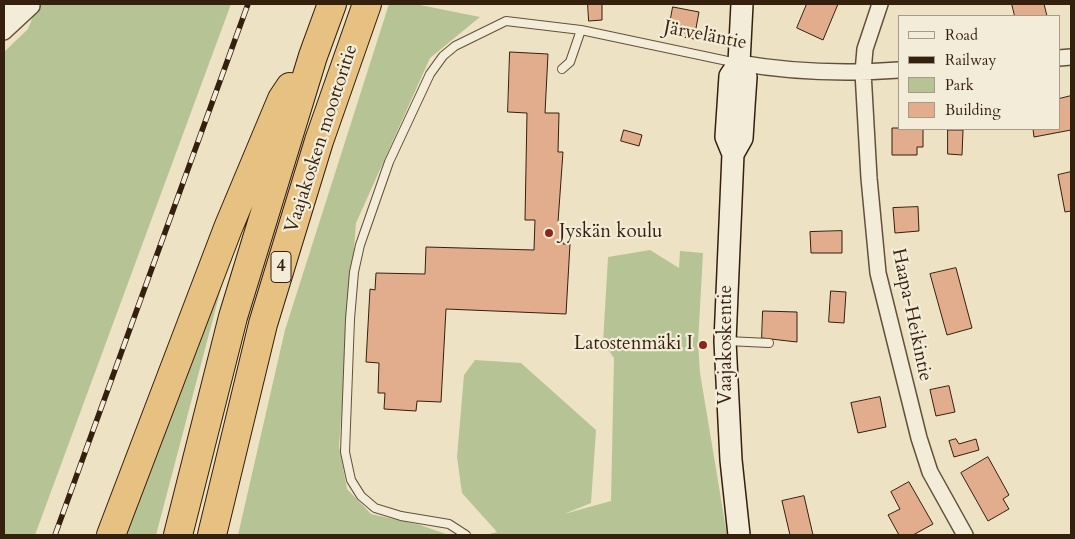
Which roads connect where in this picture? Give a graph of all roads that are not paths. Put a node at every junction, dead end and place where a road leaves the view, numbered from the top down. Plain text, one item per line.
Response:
1 (332, 4) edge
2 (367, 4) edge
3 (742, 4) edge
4 (880, 4) edge
5 (28, 5) edge
6 (4, 13) edge
7 (580, 30) junction
8 (4, 32) edge
9 (313, 56) junction
10 (739, 64) junction
11 (562, 69) dead end
12 (898, 70) edge
13 (864, 72) junction
14 (725, 341) junction
15 (769, 343) dead end
16 (111, 535) edge
17 (178, 535) edge
18 (212, 535) edge
19 (466, 535) edge
20 (740, 535) edge
21 (965, 535) edge

1 - 9 highway, Vaajakosken moottoritie / 4
2 - 18 highway, Vaajakosken moottoritie / 4
3 - 10 main road, Vaajakoskentie
4 - 13 street, Haapa-Heikintie
5 - 6 street
5 - 8 street
7 - 10 lane, Järveläntie
7 - 11 lane
7 - 19 lane, Järveläntie
9 - 16 highway
9 - 17 highway, Vaajakosken moottoritie / 4
10 - 13 street, Järveläntie
10 - 14 main road, Vaajakoskentie
12 - 13 street, Järveläntie
13 - 21 street, Haapa-Heikintie
14 - 15 lane
14 - 20 main road, Vaajakoskentie

